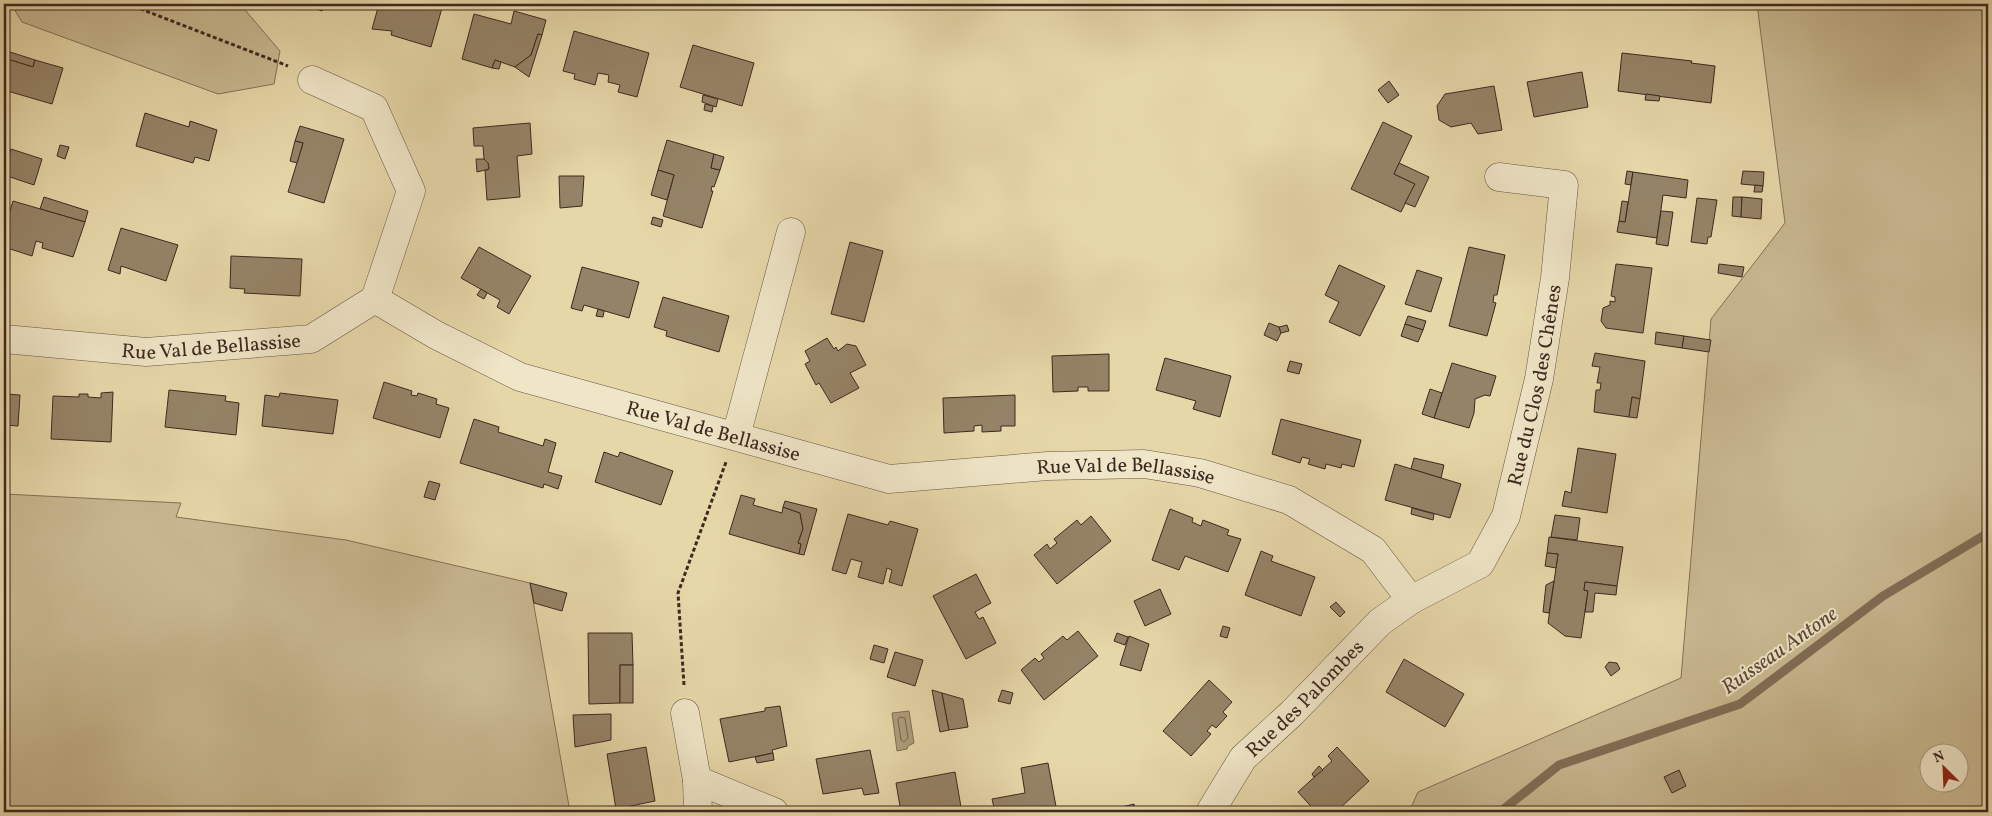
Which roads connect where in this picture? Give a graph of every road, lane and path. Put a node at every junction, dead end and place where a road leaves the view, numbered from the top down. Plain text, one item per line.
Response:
1 (128, 4) edge
2 (312, 80) joint
3 (1499, 177) dead end
4 (792, 232) dead end
5 (375, 299) junction
6 (4, 339) edge
7 (736, 436) junction
8 (1411, 600) junction
9 (685, 713) joint
10 (697, 780) junction
11 (1211, 810) edge
12 (698, 812) edge
13 (774, 812) edge

1 - 2 path
2 - 5 street
3 - 8 street, Rue du Clos des Chênes
4 - 7 street
5 - 6 street, Rue Val de Bellassise
5 - 7 street, Rue Val de Bellassise
7 - 8 street, Rue Val de Bellassise
7 - 9 path
8 - 11 street, Rue des Palombes
9 - 10 street
10 - 12 street
10 - 13 street

